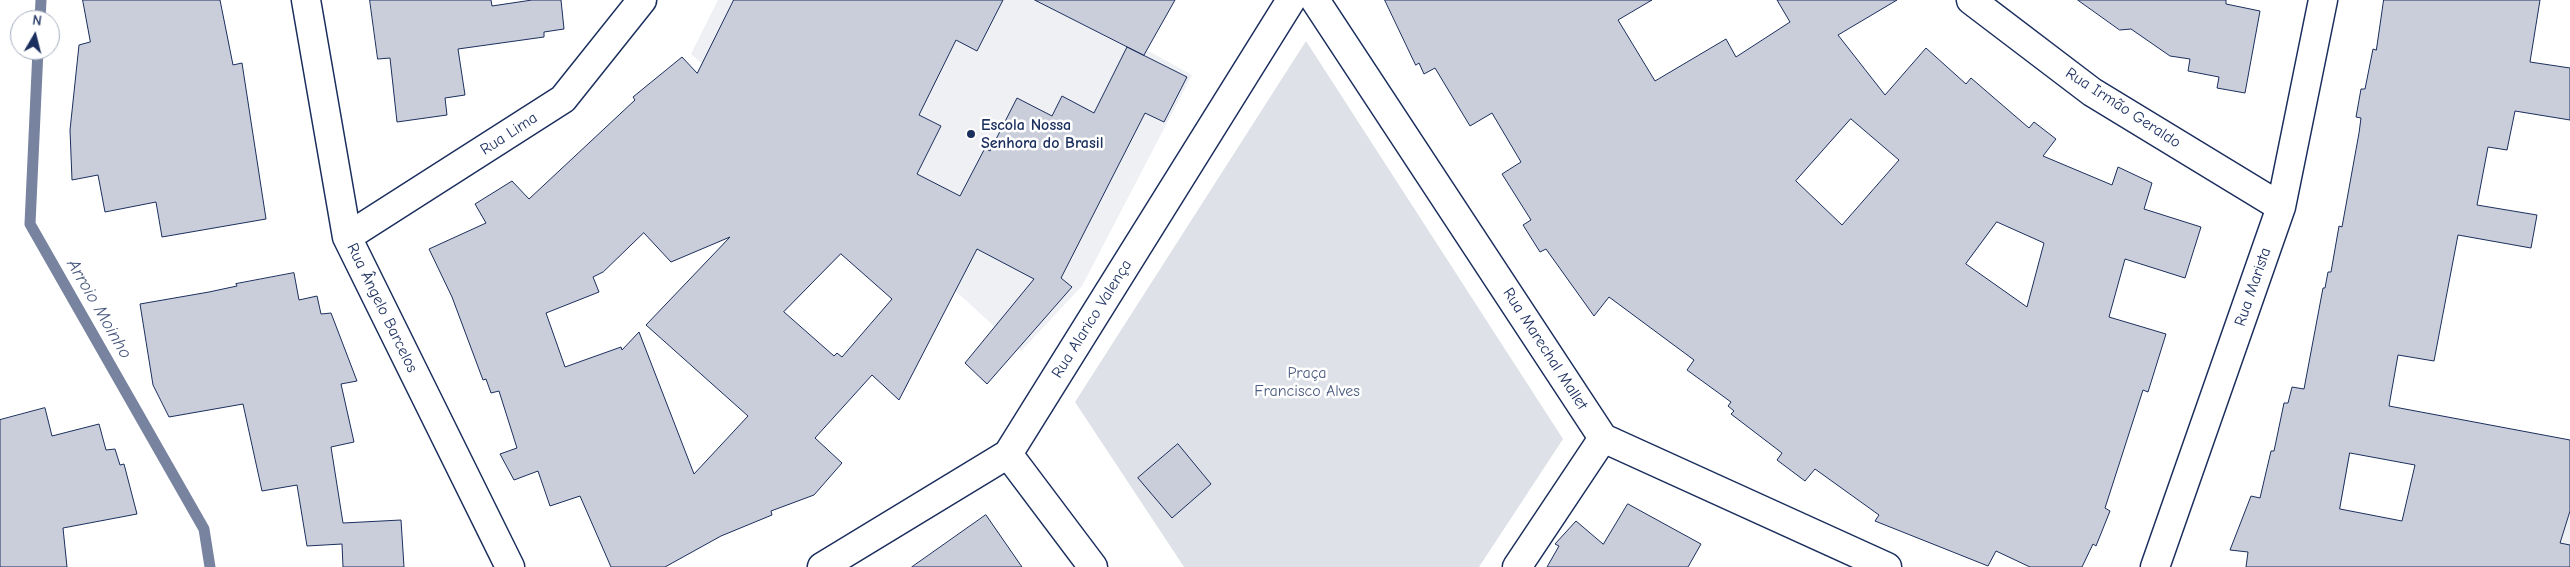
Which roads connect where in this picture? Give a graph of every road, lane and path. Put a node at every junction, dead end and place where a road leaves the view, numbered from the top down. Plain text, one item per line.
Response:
1 (306, 0) edge
2 (642, 0) edge
3 (1291, 0) edge
4 (1315, 0) edge
5 (1971, 0) edge
6 (2323, 0) edge
7 (2281, 207) junction
8 (347, 237) junction
9 (1603, 438) junction
10 (1008, 454) junction
11 (510, 567) edge
12 (822, 567) edge
13 (1093, 567) edge
14 (1517, 567) edge
15 (1887, 567) edge
16 (2155, 567) edge

1 - 8 street, Rua Ângelo Barcelos
2 - 8 street, Rua Lima
3 - 10 street, Rua Alarico Valença
4 - 9 street, Rua Marechal Mallet
5 - 7 street, Rua Irmão Geraldo
6 - 7 street, Rua Marista
7 - 16 street, Rua Marista
8 - 11 street, Rua Ângelo Barcelos
9 - 14 street
9 - 15 street
10 - 12 street, Rua Alarico Valença
10 - 13 street

